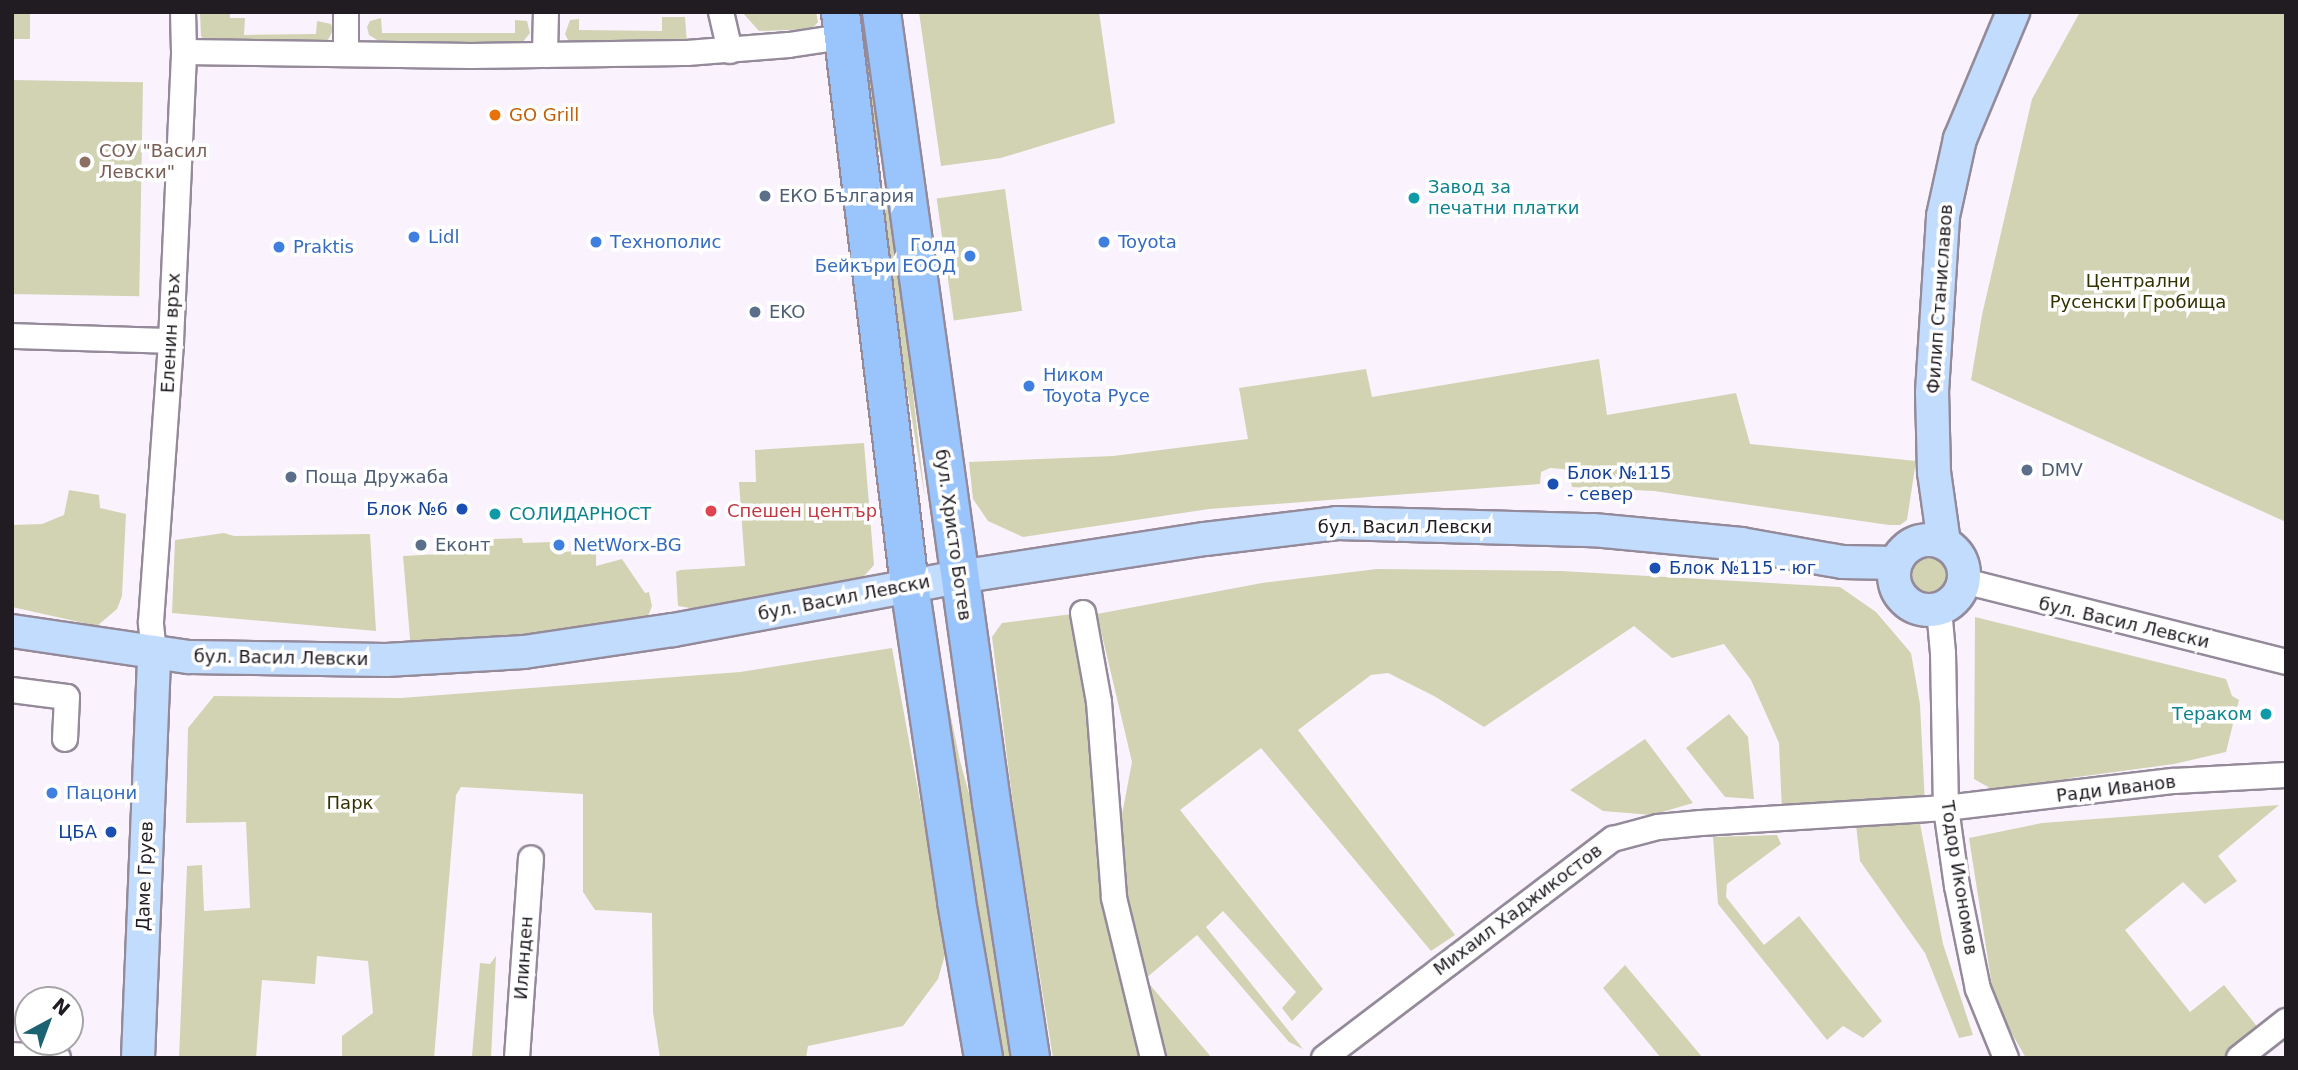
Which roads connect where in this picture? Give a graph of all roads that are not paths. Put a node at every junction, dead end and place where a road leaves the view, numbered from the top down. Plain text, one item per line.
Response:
1 (183, 12) edge
2 (346, 12) edge
3 (546, 12) edge
4 (721, 12) edge
5 (881, 12) edge
6 (2013, 12) edge
7 (841, 25) edge
8 (730, 51) junction
9 (184, 52) junction
10 (346, 53) junction
11 (545, 55) junction
12 (900, 160) junction
13 (859, 161) junction
14 (12, 336) edge
15 (171, 341) junction
16 (1932, 542) junction
17 (1896, 573) junction
18 (959, 577) junction
19 (1964, 581) junction
20 (909, 585) junction
21 (1939, 609) junction
22 (1083, 613) dead end
23 (15, 637) edge
24 (154, 653) junction
25 (2286, 662) edge
26 (12, 691) edge
27 (65, 739) dead end
28 (2286, 775) edge
29 (1946, 808) junction
30 (531, 858) dead end
31 (2286, 1021) edge
32 (12, 1055) edge
33 (58, 1058) edge
34 (138, 1058) edge
35 (517, 1058) edge
36 (983, 1058) edge
37 (1030, 1058) edge
38 (1153, 1058) edge
39 (1325, 1058) edge
40 (2006, 1058) edge
41 (2239, 1058) edge

1 - 9 street, Еленин връх
2 - 10 street
3 - 11 street
4 - 8 street
5 - 12 highway, бул. Христо Ботев
6 - 16 main road, Филип Станиславов
7 - 8 street
7 - 13 highway
8 - 11 street
9 - 10 street
9 - 15 street, Еленин връх
10 - 11 street
12 - 13 highway
12 - 18 highway, бул. Христо Ботев
13 - 20 highway
14 - 15 street
15 - 24 street, Еленин връх
16 - 17 main road
16 - 19 main road
17 - 18 main road, бул. Васил Левски
17 - 21 main road
18 - 20 main road, бул. Васил Левски
18 - 37 highway, бул. Христо Ботев
19 - 21 main road
19 - 25 street, бул. Васил Левски
20 - 24 main road, бул. Васил Левски
20 - 36 highway
21 - 29 street, Тодор Икономов
22 - 38 street
23 - 24 main road, бул. Васил Левски
24 - 34 main road, Даме Груев
26 - 27 street
28 - 29 street, Ради Иванов
29 - 39 street, Михаил Хаджикостов
29 - 40 street, Тодор Икономов
30 - 35 street, Илинден
31 - 41 street
32 - 33 street

